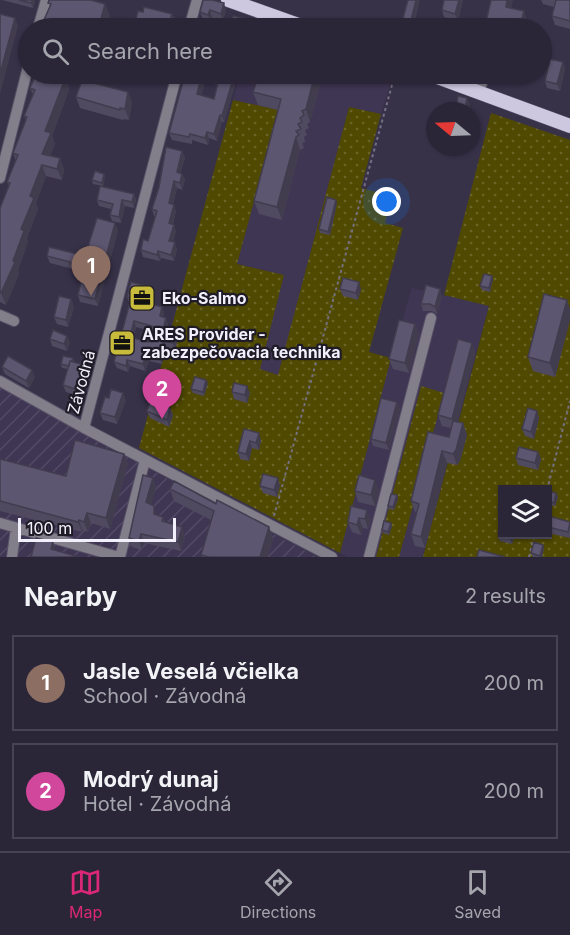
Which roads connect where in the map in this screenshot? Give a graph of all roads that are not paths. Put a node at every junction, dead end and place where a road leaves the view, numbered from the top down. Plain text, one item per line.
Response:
1 (46, 0) edge
2 (197, 0) edge
3 (228, 0) edge
4 (41, 18) edge
5 (192, 18) edge
6 (279, 18) edge
7 (24, 84) edge
8 (174, 84) edge
9 (465, 84) edge
10 (482, 84) edge
11 (479, 92) junction
12 (570, 126) edge
13 (0, 178) edge
14 (0, 315) edge
15 (431, 318) dead end
16 (14, 321) dead end
17 (0, 381) edge
18 (84, 428) junction
19 (145, 460) junction
20 (0, 523) edge
21 (16, 528) junction
22 (12, 557) edge
23 (116, 557) edge
24 (332, 557) edge
25 (369, 557) edge

1 - 4 street
2 - 5 street
3 - 6 main road
7 - 13 street
8 - 18 street, Závodná
9 - 11 main road
10 - 11 street
11 - 12 main road
14 - 16 street
15 - 25 street
17 - 18 street
18 - 19 street, Závodná
19 - 23 street
19 - 24 street, Závodná
20 - 21 street
21 - 22 street
21 - 23 street

